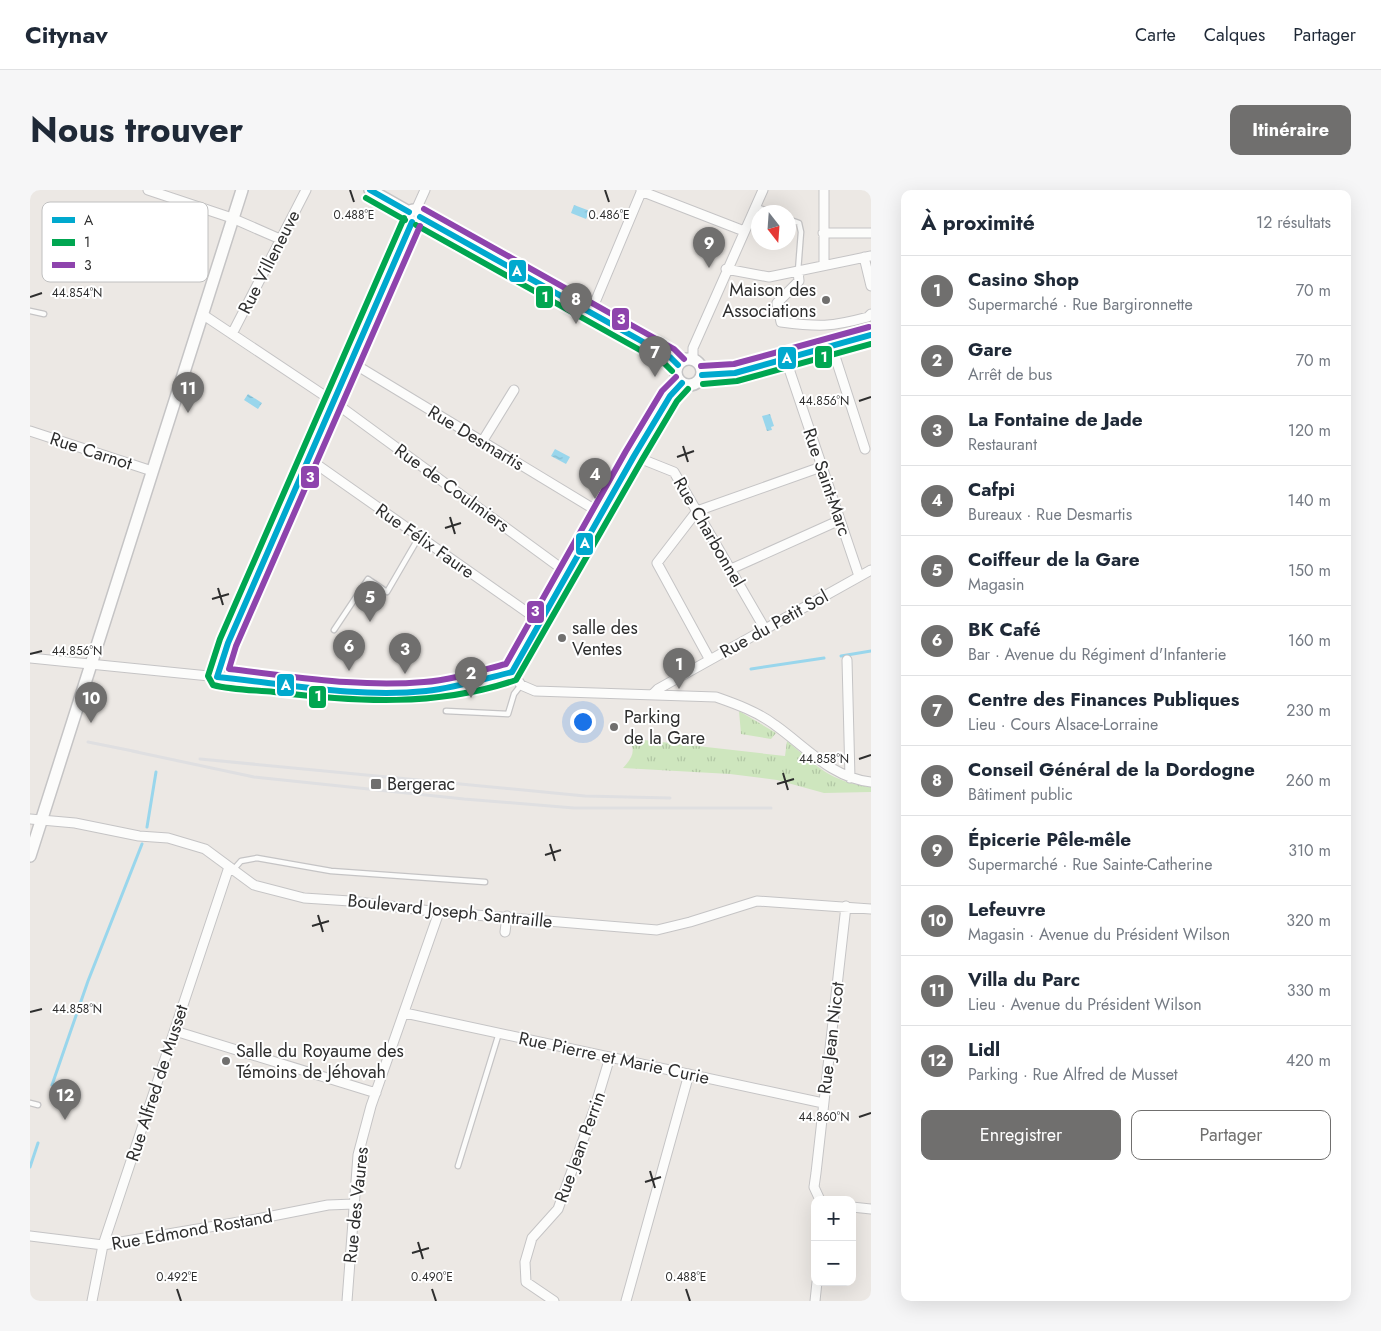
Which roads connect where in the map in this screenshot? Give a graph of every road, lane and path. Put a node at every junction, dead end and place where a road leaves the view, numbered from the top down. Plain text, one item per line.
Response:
1 (148, 190) edge
2 (242, 190) edge
3 (306, 190) edge
4 (370, 190) edge
5 (425, 190) edge
6 (640, 190) edge
7 (763, 190) edge
8 (824, 190) edge
9 (184, 202) edge
10 (757, 205) edge
11 (208, 210) edge
12 (414, 215) junction
13 (751, 217) edge
14 (232, 218) junction
15 (796, 222) edge
16 (744, 231) junction
17 (823, 233) junction
18 (871, 234) edge
19 (280, 239) junction
20 (867, 256) edge
21 (824, 266) junction
22 (726, 269) junction
23 (798, 271) junction
24 (871, 286) edge
25 (30, 311) edge
26 (591, 312) junction
27 (44, 314) dead end
28 (202, 314) junction
29 (871, 314) edge
30 (232, 334) junction
31 (871, 335) edge
32 (832, 347) junction
33 (693, 359) junction
34 (786, 360) junction
35 (351, 362) junction
36 (678, 364) junction
37 (702, 375) junction
38 (682, 383) junction
39 (514, 390) dead end
40 (334, 402) junction
41 (30, 431) edge
42 (482, 442) junction
43 (865, 449) dead end
44 (634, 456) junction
45 (309, 459) junction
46 (820, 467) junction
47 (152, 471) junction
48 (697, 511) junction
49 (602, 514) junction
50 (840, 520) junction
51 (419, 537) junction
52 (731, 569) junction
53 (871, 570) edge
54 (569, 574) junction
55 (859, 576) junction
56 (541, 622) junction
57 (766, 629) junction
58 (334, 630) dead end
59 (30, 658) edge
60 (710, 660) junction
61 (847, 660) dead end
62 (92, 664) junction
63 (512, 672) junction
64 (217, 677) junction
65 (521, 686) junction
66 (653, 694) junction
67 (446, 711) dead end
68 (850, 778) junction
69 (871, 782) edge
70 (42, 818) junction
71 (30, 819) edge
72 (30, 856) edge
73 (231, 868) junction
74 (486, 882) dead end
75 (846, 906) junction
76 (871, 909) edge
77 (439, 912) junction
78 (507, 916) junction
79 (505, 932) dead end
80 (405, 1013) junction
81 (175, 1031) junction
82 (499, 1034) junction
83 (610, 1057) junction
84 (689, 1074) junction
85 (376, 1093) junction
86 (30, 1102) edge
87 (824, 1103) junction
88 (38, 1105) dead end
89 (458, 1166) dead end
90 (818, 1196) edge
91 (354, 1204) junction
92 (856, 1207) edge
93 (871, 1209) edge
94 (30, 1236) edge
95 (103, 1245) junction
96 (816, 1286) edge
97 (92, 1301) edge
98 (347, 1301) edge
99 (554, 1301) edge
100 (626, 1301) edge
101 (814, 1301) edge

1 - 9 street
2 - 14 main road
3 - 19 street, Rue Villeneuve
4 - 12 main road
5 - 12 street
6 - 16 street
6 - 26 street
7 - 10 street
8 - 17 street
11 - 14 street
12 - 26 main road
12 - 35 street
13 - 16 street
14 - 19 street
14 - 28 main road
15 - 23 lane
16 - 22 street
17 - 18 street
17 - 21 street
19 - 30 street, Rue Villeneuve
20 - 21 street
20 - 24 street
21 - 23 street
22 - 23 street
22 - 33 street
23 - 29 street
25 - 27 lane
26 - 36 main road
28 - 30 street, Rue de Coulmiers
28 - 47 main road
30 - 40 street, Rue de Coulmiers
31 - 32 main road
32 - 34 main road
32 - 43 street
33 - 36 main road
33 - 37 main road
34 - 37 main road
34 - 46 street, Rue Saint-Marc
35 - 40 street
35 - 42 street, Rue Desmartis
36 - 38 main road
37 - 38 main road
38 - 44 street
39 - 42 street
40 - 45 street
40 - 54 street, Rue de Coulmiers
41 - 47 street, Rue Carnot
42 - 49 street, Rue Desmartis
44 - 48 street, Rue Charbonnel
44 - 49 street
45 - 51 street, Rue Félix Faure
45 - 64 street
46 - 48 street
46 - 50 street, Rue Saint-Marc
47 - 62 main road
48 - 52 street, Rue Charbonnel
48 - 60 street
49 - 54 street
50 - 52 street
50 - 55 street, Rue Saint-Marc
51 - 56 street, Rue Félix Faure
51 - 58 lane
52 - 57 street, Rue Charbonnel
53 - 55 street, Rue du Petit Sol
54 - 56 street
55 - 57 street, Rue du Petit Sol
56 - 63 street
57 - 60 street, Rue du Petit Sol
59 - 62 street
60 - 66 street, Rue du Petit Sol
61 - 68 street
62 - 64 street
62 - 70 main road
63 - 64 street
63 - 65 street
65 - 66 street
65 - 67 lane
66 - 68 street
68 - 69 street
70 - 71 street, Boulevard Joseph Santraille
70 - 72 main road
70 - 73 street, Boulevard Joseph Santraille
73 - 74 lane
73 - 77 street, Boulevard Joseph Santraille
73 - 81 street, Rue Alfred de Musset
75 - 76 street, Boulevard Joseph Santraille
75 - 78 street, Boulevard Joseph Santraille
75 - 87 street, Rue Jean Nicot
77 - 78 street, Boulevard Joseph Santraille
77 - 80 street, Rue des Vaures
78 - 79 street
80 - 82 street, Rue Pierre et Marie Curie
80 - 85 street, Rue des Vaures
81 - 85 street
81 - 95 street, Rue Alfred de Musset
82 - 83 street, Rue Pierre et Marie Curie
82 - 89 lane
83 - 84 street, Rue Pierre et Marie Curie
83 - 99 street, Rue Jean Perrin
84 - 87 street, Rue Pierre et Marie Curie
84 - 100 street
85 - 91 street, Rue des Vaures
86 - 88 lane
87 - 90 street, Rue Jean Nicot
91 - 95 street, Rue Edmond Rostand
91 - 98 street, Rue des Vaures
92 - 93 street
94 - 95 street, Rue Edmond Rostand
95 - 97 street, Rue Alfred de Musset
96 - 101 street

